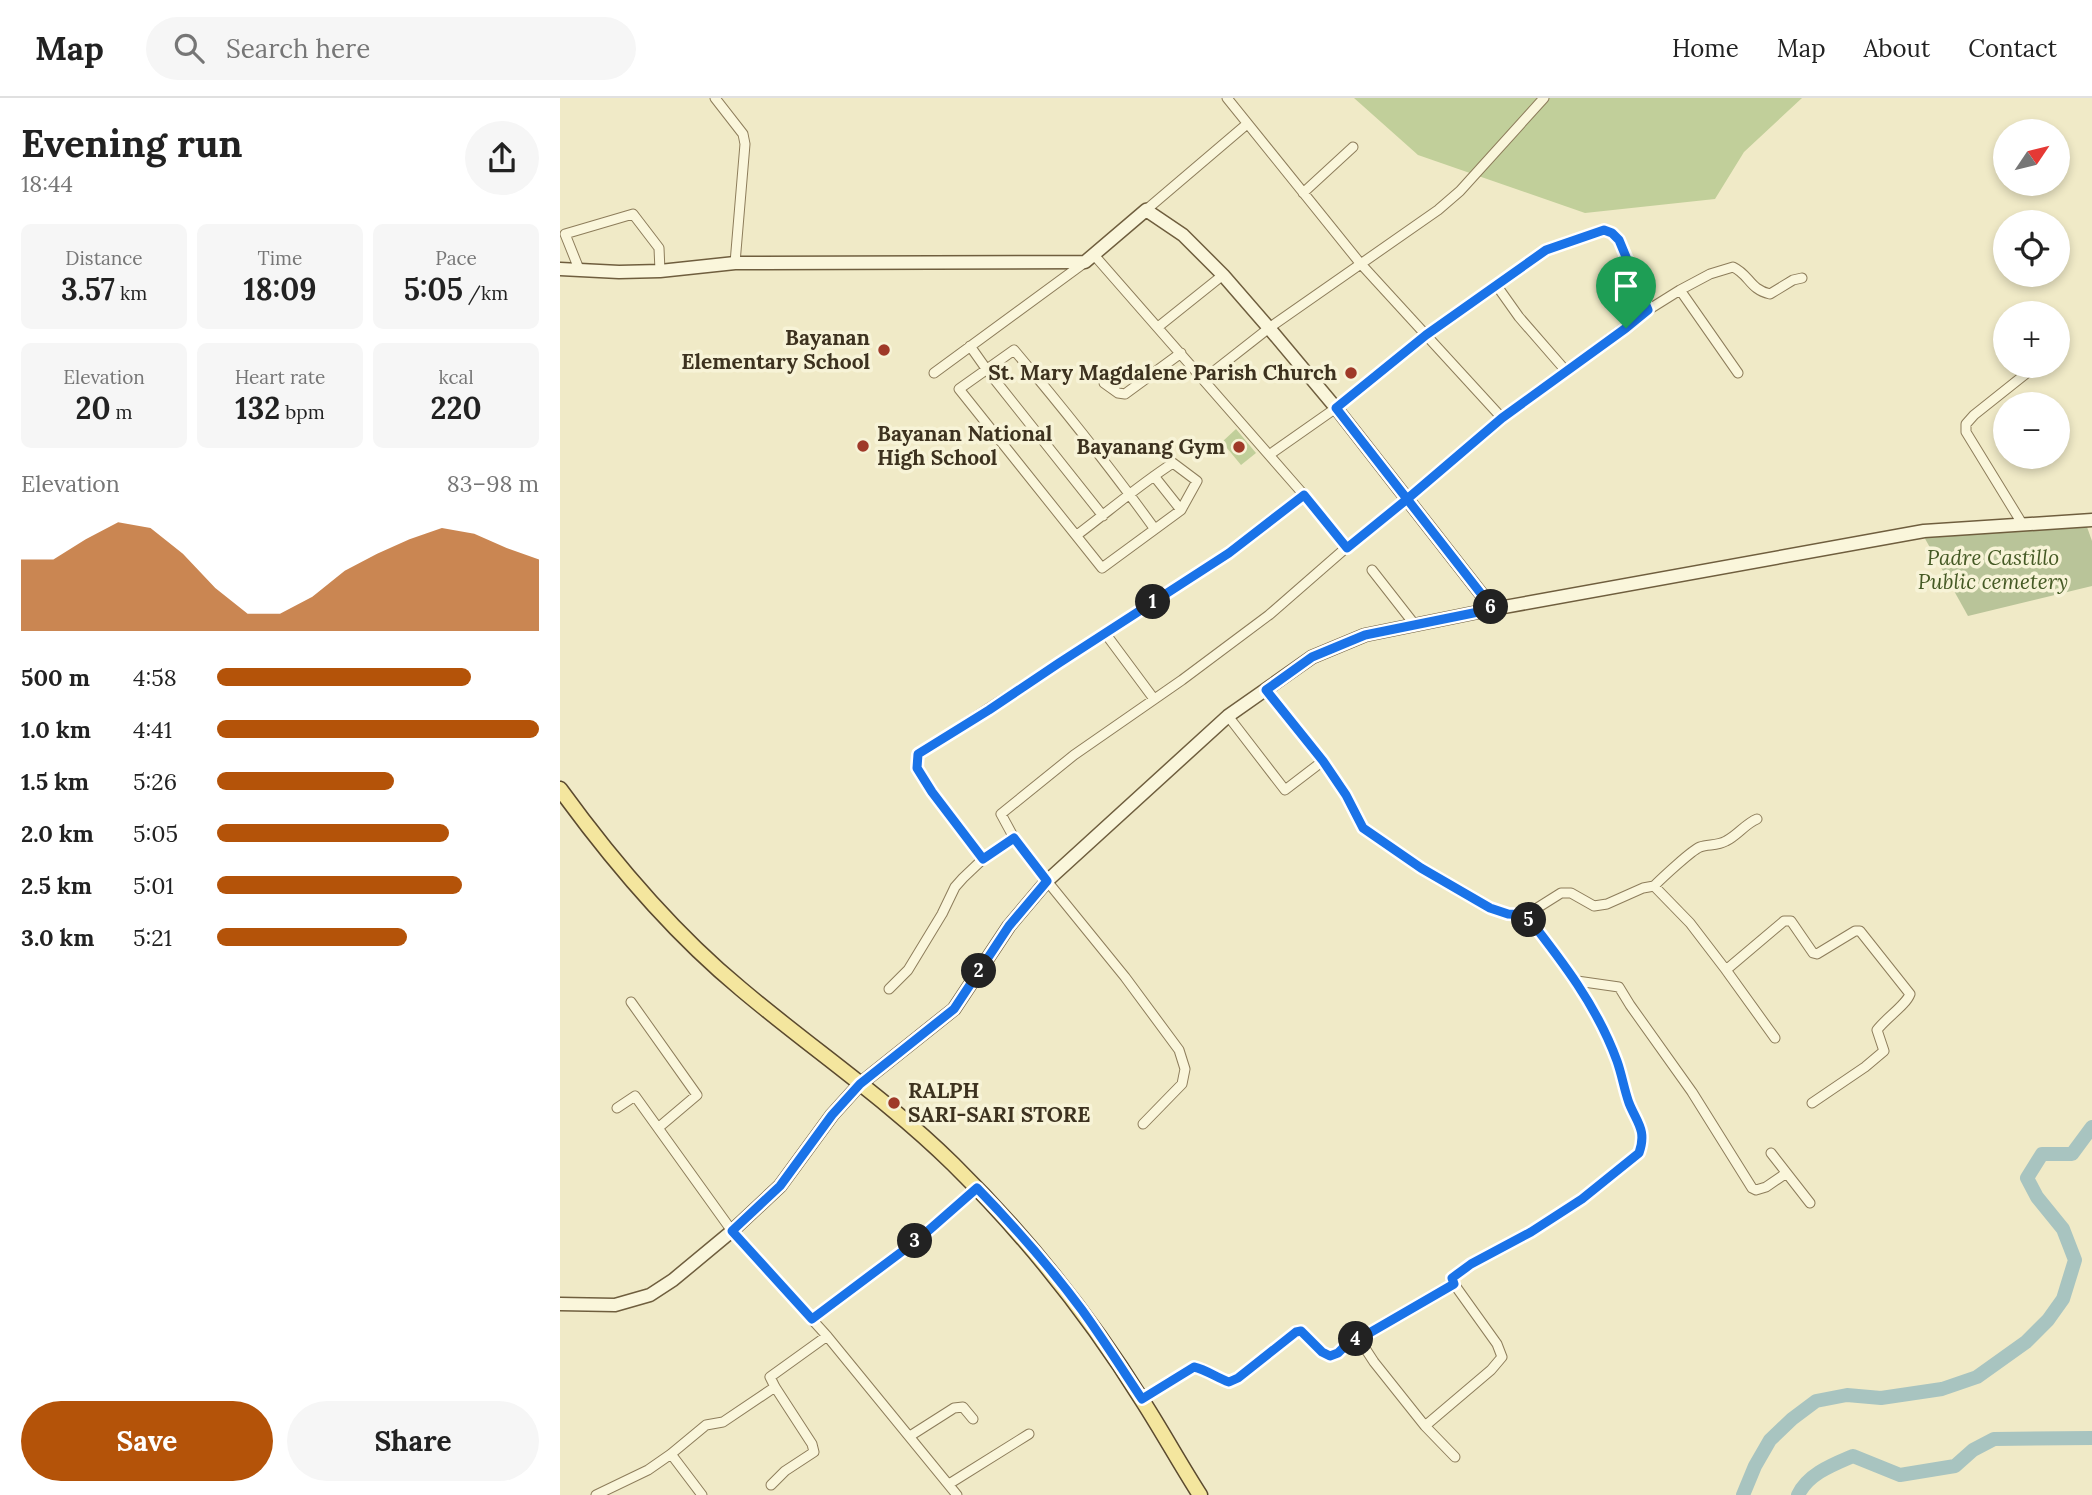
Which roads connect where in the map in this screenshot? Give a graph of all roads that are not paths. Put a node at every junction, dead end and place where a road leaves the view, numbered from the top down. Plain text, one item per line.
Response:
1 (715, 98) edge
2 (1227, 98) edge
3 (1545, 98) edge
4 (1247, 124) junction
5 (1353, 146) dead end
6 (1303, 193) junction
7 (1146, 210) junction
8 (1090, 258) junction
9 (735, 262) junction
10 (1360, 263) junction
11 (560, 269) edge
12 (579, 269) junction
13 (660, 271) junction
14 (1223, 275) junction
15 (1802, 278) dead end
16 (1497, 286) junction
17 (1680, 290) junction
18 (1648, 310) junction
19 (1158, 327) junction
20 (1269, 328) junction
21 (1426, 335) junction
22 (970, 346) junction
23 (1181, 352) junction
24 (987, 370) junction
25 (1566, 371) junction
26 (934, 373) dead end
27 (1738, 373) dead end
28 (2020, 378) edge
29 (1204, 379) junction
30 (1104, 383) dead end
31 (1336, 408) junction
32 (1502, 418) junction
33 (1269, 454) junction
34 (1154, 476) junction
35 (1130, 495) junction
36 (1304, 495) junction
37 (1406, 500) junction
38 (1181, 510) junction
39 (1102, 516) junction
40 (2091, 522) edge
41 (2023, 525) junction
42 (1154, 528) junction
43 (1077, 536) junction
44 (1347, 548) junction
45 (1372, 570) dead end
46 (1493, 609) junction
47 (1415, 625) junction
48 (1105, 633) junction
49 (1266, 690) junction
50 (1154, 699) junction
51 (1228, 716) junction
52 (1323, 761) junction
53 (560, 789) edge
54 (1757, 820) dead end
55 (1014, 838) junction
56 (983, 859) junction
57 (1047, 881) junction
58 (1654, 886) junction
59 (1526, 915) junction
60 (1726, 971) junction
61 (1577, 981) junction
62 (888, 989) dead end
63 (631, 1002) dead end
64 (1775, 1038) dead end
65 (860, 1084) junction
66 (1812, 1102) dead end
67 (617, 1108) dead end
68 (1143, 1124) dead end
69 (658, 1128) junction
70 (1771, 1153) dead end
71 (1785, 1174) junction
72 (977, 1188) junction
73 (1810, 1203) dead end
74 (732, 1231) junction
75 (1454, 1284) junction
76 (560, 1304) edge
77 (812, 1319) junction
78 (828, 1336) junction
79 (1359, 1339) junction
80 (775, 1387) junction
81 (1142, 1399) junction
82 (973, 1419) dead end
83 (1425, 1426) junction
84 (1029, 1434) dead end
85 (910, 1436) junction
86 (671, 1454) junction
87 (1455, 1457) dead end
88 (949, 1484) junction
89 (771, 1485) dead end
90 (596, 1495) edge
91 (702, 1495) edge
92 (957, 1495) edge
93 (1200, 1495) edge

1 - 9 street
2 - 4 street
3 - 10 street
4 - 6 street
4 - 7 street
5 - 6 street
6 - 10 street
7 - 8 street
7 - 14 street
8 - 9 street
8 - 19 street
8 - 22 street
9 - 13 street
10 - 20 street
10 - 21 street
11 - 12 street
12 - 13 street
12 - 13 street
14 - 19 street
14 - 20 street
15 - 17 street
16 - 18 street
16 - 21 street
16 - 25 street
17 - 18 street
17 - 27 street
18 - 25 street
19 - 23 street
20 - 29 street
20 - 31 street
21 - 31 street
21 - 32 street
22 - 24 street
22 - 26 street
23 - 29 street
23 - 30 street
24 - 35 street
24 - 39 street
24 - 43 street
25 - 32 street
28 - 41 street
29 - 33 street
31 - 33 street
31 - 37 street
32 - 37 street
33 - 36 street
34 - 35 street
34 - 38 street
34 - 38 street
35 - 39 street
35 - 42 street
36 - 44 street
36 - 48 street
37 - 44 street
37 - 46 street
38 - 42 street
39 - 43 street
40 - 41 street
41 - 46 street
42 - 43 street
44 - 50 street
45 - 47 street
46 - 47 street
47 - 49 street
48 - 50 street
48 - 56 street
49 - 51 street
49 - 52 street
50 - 55 street
51 - 52 street
51 - 57 street
52 - 59 street
53 - 65 main road
54 - 58 street
55 - 56 street
55 - 57 street
56 - 62 street
57 - 65 street
57 - 68 street
58 - 59 street
58 - 60 street
59 - 61 street
60 - 64 street
60 - 66 street
61 - 71 street
61 - 75 street
63 - 69 street
65 - 72 main road
65 - 74 street
67 - 69 street
69 - 74 street
70 - 71 street
71 - 73 street
72 - 77 street
72 - 81 main road
74 - 76 street
74 - 77 street
75 - 79 street
75 - 83 street
77 - 78 street
78 - 80 street
78 - 85 street
79 - 81 street
79 - 83 street
80 - 86 street
80 - 89 street
81 - 93 main road
82 - 85 street
83 - 87 street
84 - 88 street
85 - 88 street
86 - 90 street
86 - 91 street
88 - 92 street

